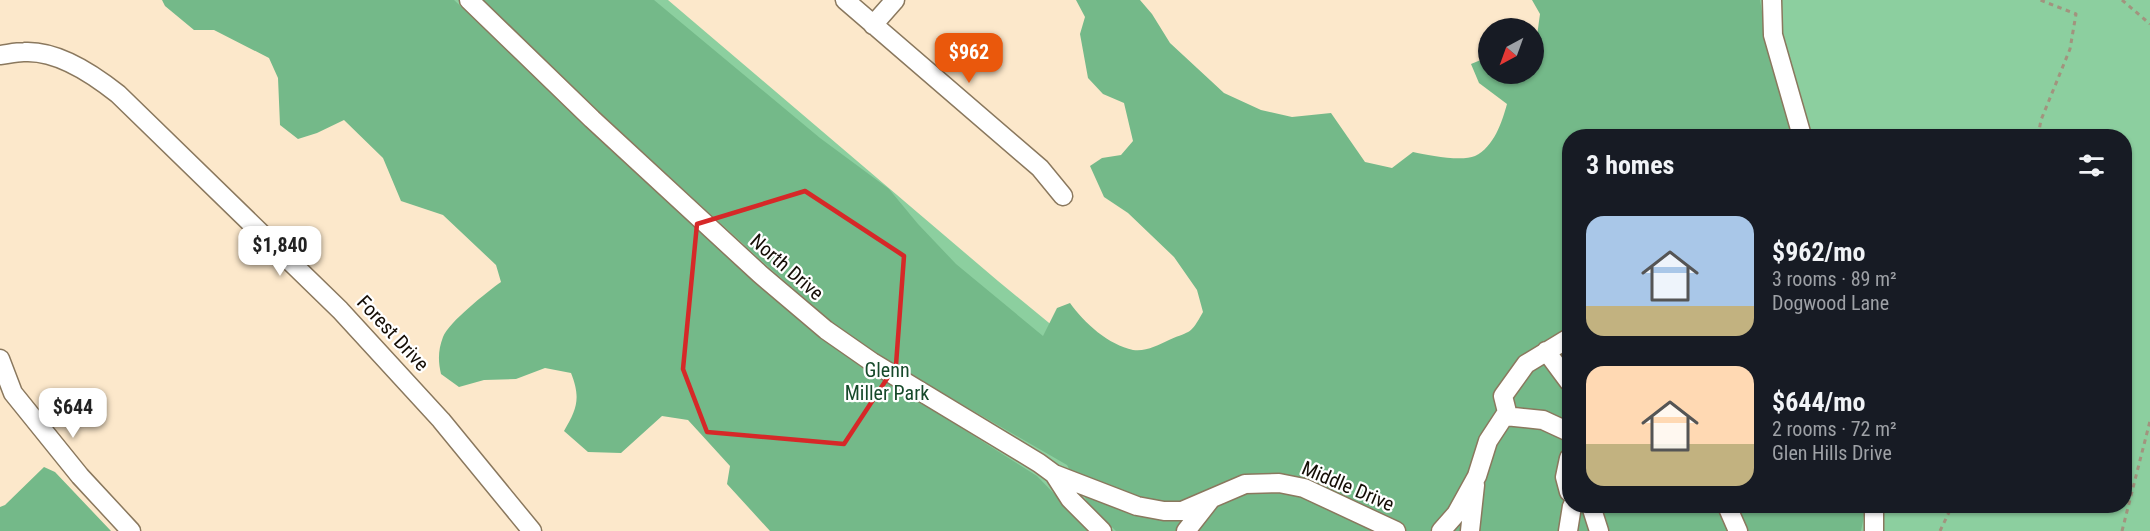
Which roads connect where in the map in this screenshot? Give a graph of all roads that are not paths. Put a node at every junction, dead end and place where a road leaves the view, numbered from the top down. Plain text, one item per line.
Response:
1 (469, 0) edge
2 (845, 0) edge
3 (895, 0) edge
4 (1772, 0) edge
5 (873, 25) junction
6 (0, 55) edge
7 (1800, 129) edge
8 (1063, 196) dead end
9 (1562, 342) edge
10 (1546, 351) junction
11 (0, 359) edge
12 (1562, 373) edge
13 (7, 396) edge
14 (1504, 416) junction
15 (1562, 429) edge
16 (1054, 474) junction
17 (1477, 476) junction
18 (1212, 498) junction
19 (1571, 513) edge
20 (1593, 513) edge
21 (1731, 513) edge
22 (1874, 513) edge
23 (131, 531) edge
24 (532, 531) edge
25 (1102, 531) edge
26 (1186, 531) edge
27 (1396, 531) edge
28 (1441, 531) edge
29 (1470, 531) edge
30 (1568, 531) edge
31 (1599, 531) edge
32 (1738, 531) edge
33 (1874, 531) edge

1 - 16 street, North Drive
2 - 5 street
3 - 5 street
4 - 7 street
5 - 8 street
6 - 24 street, Forest Drive
9 - 10 street
10 - 12 street
10 - 14 street
11 - 13 street
13 - 23 street
14 - 15 street
14 - 17 street
16 - 18 street, Middle Drive
16 - 25 street, North Drive
17 - 28 street
17 - 29 street
18 - 26 street
18 - 27 street, Middle Drive
19 - 30 street
20 - 31 street
21 - 32 street
22 - 33 street

